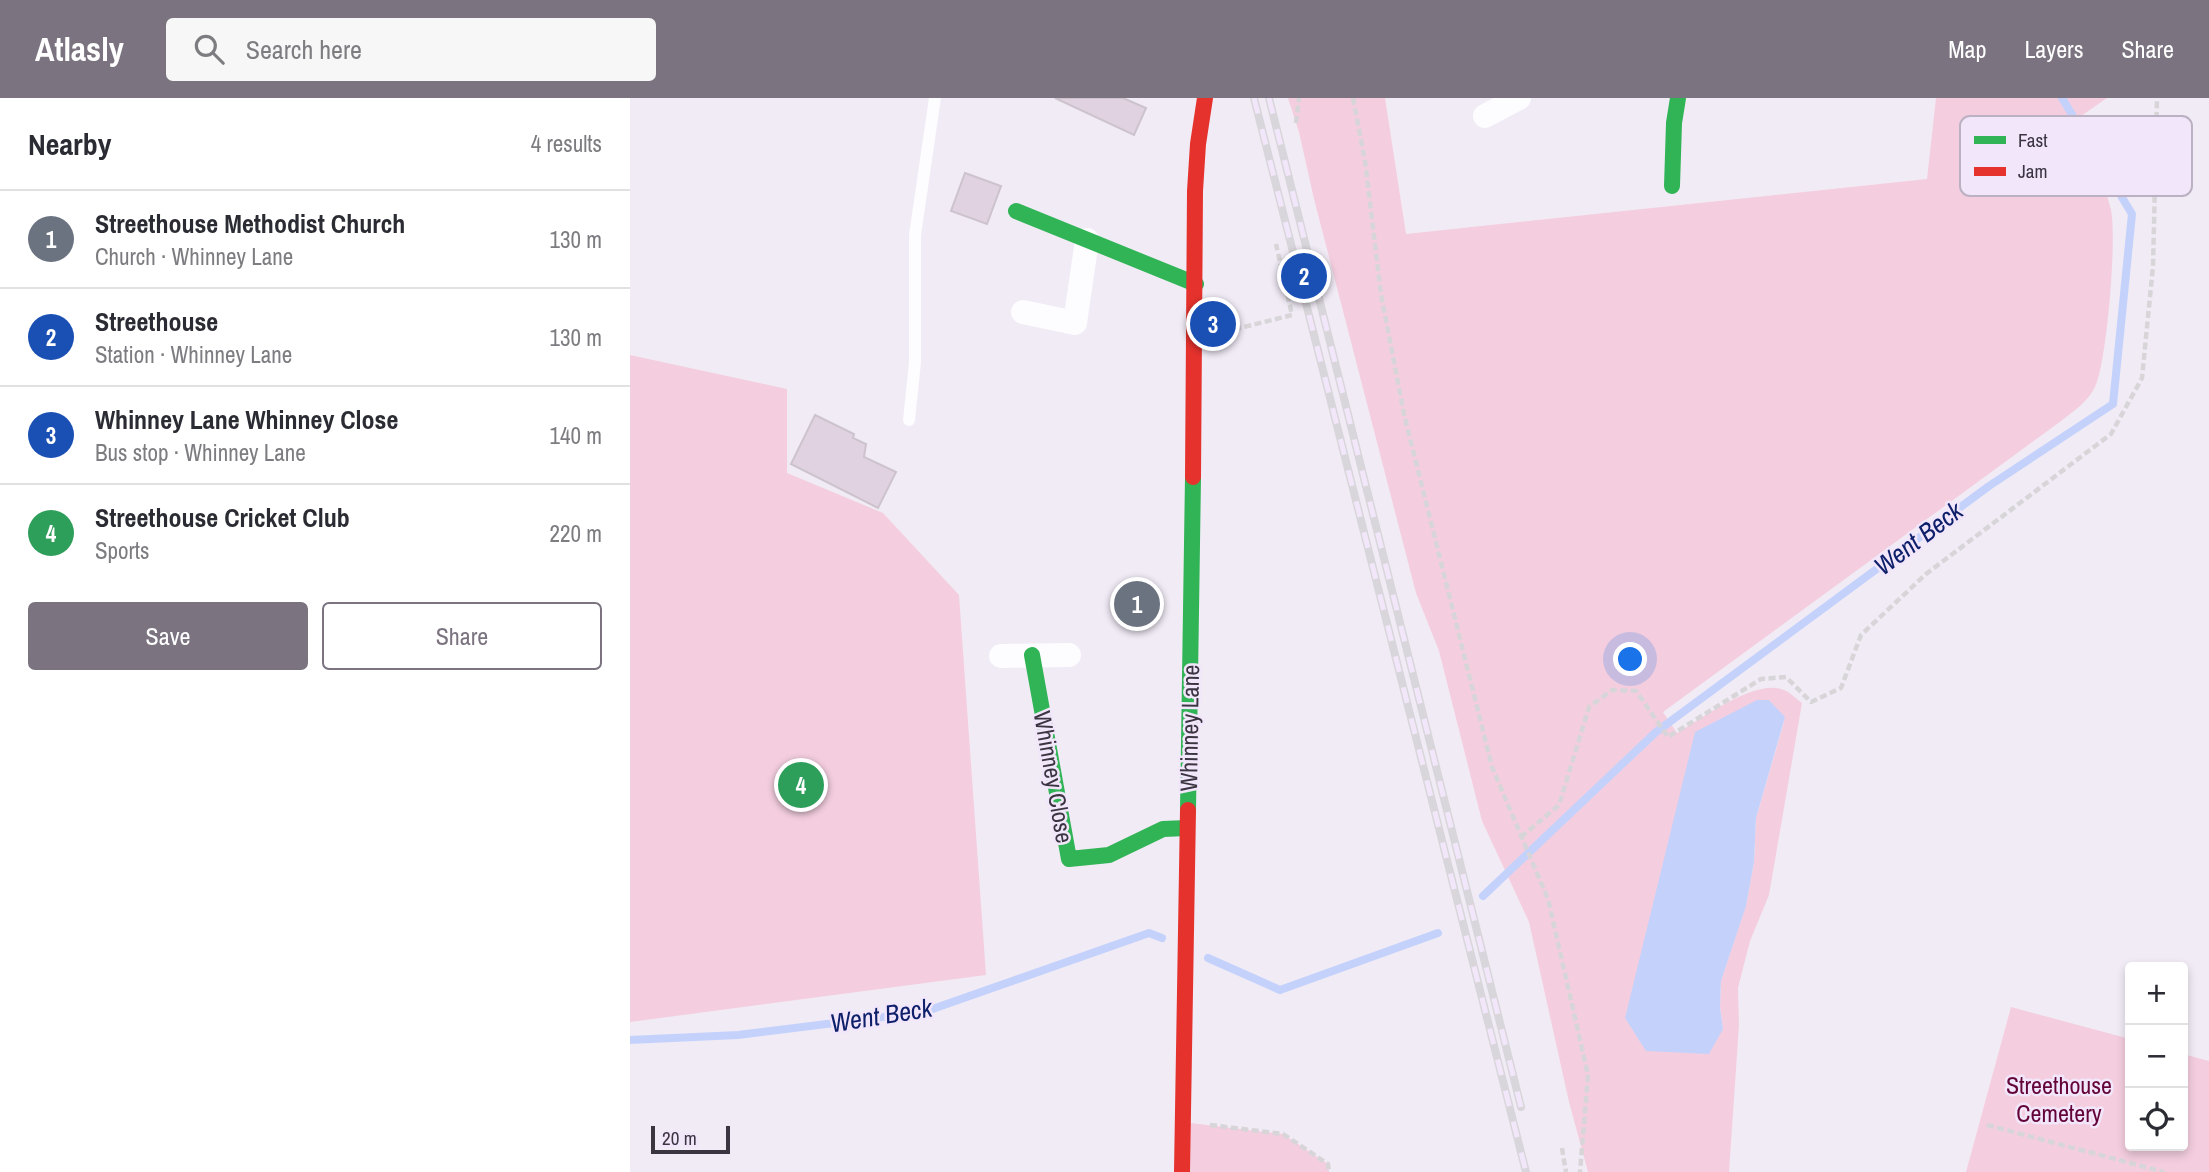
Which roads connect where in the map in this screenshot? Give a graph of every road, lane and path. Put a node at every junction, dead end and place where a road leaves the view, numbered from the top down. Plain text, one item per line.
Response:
1 (935, 98) edge
2 (1298, 98) edge
3 (1353, 98) edge
4 (1519, 98) edge
5 (1678, 98) edge
6 (2157, 98) edge
7 (1203, 99) edge
8 (1485, 116) dead end
9 (2157, 116) edge
10 (1296, 123) dead end
11 (1672, 186) dead end
12 (2155, 196) edge
13 (1016, 211) dead end
14 (1087, 240) junction
15 (1276, 244) dead end
16 (1196, 284) junction
17 (1023, 312) dead end
18 (1195, 335) junction
19 (909, 420) dead end
20 (1069, 654) dead end
21 (1032, 655) junction
22 (1001, 656) dead end
23 (1187, 828) junction
24 (1522, 838) junction
25 (1182, 1122) junction
26 (1987, 1125) dead end
27 (1562, 1148) dead end
28 (1182, 1172) edge
29 (1329, 1172) edge
30 (1566, 1172) edge
31 (1580, 1172) edge
32 (2164, 1172) edge

1 - 19 lane
2 - 10 path
3 - 24 path
4 - 8 street
5 - 11 street
6 - 9 path
7 - 16 street, Whinney Lane
12 - 24 path
13 - 14 street
14 - 16 street
14 - 17 street
15 - 18 path
16 - 18 street, Whinney Lane
18 - 23 street, Whinney Lane
20 - 21 street
21 - 22 street
21 - 23 street, Whinney Close
23 - 25 street, Whinney Lane
24 - 31 path
25 - 28 street, Whinney Lane
25 - 29 path
26 - 32 path
27 - 30 path

